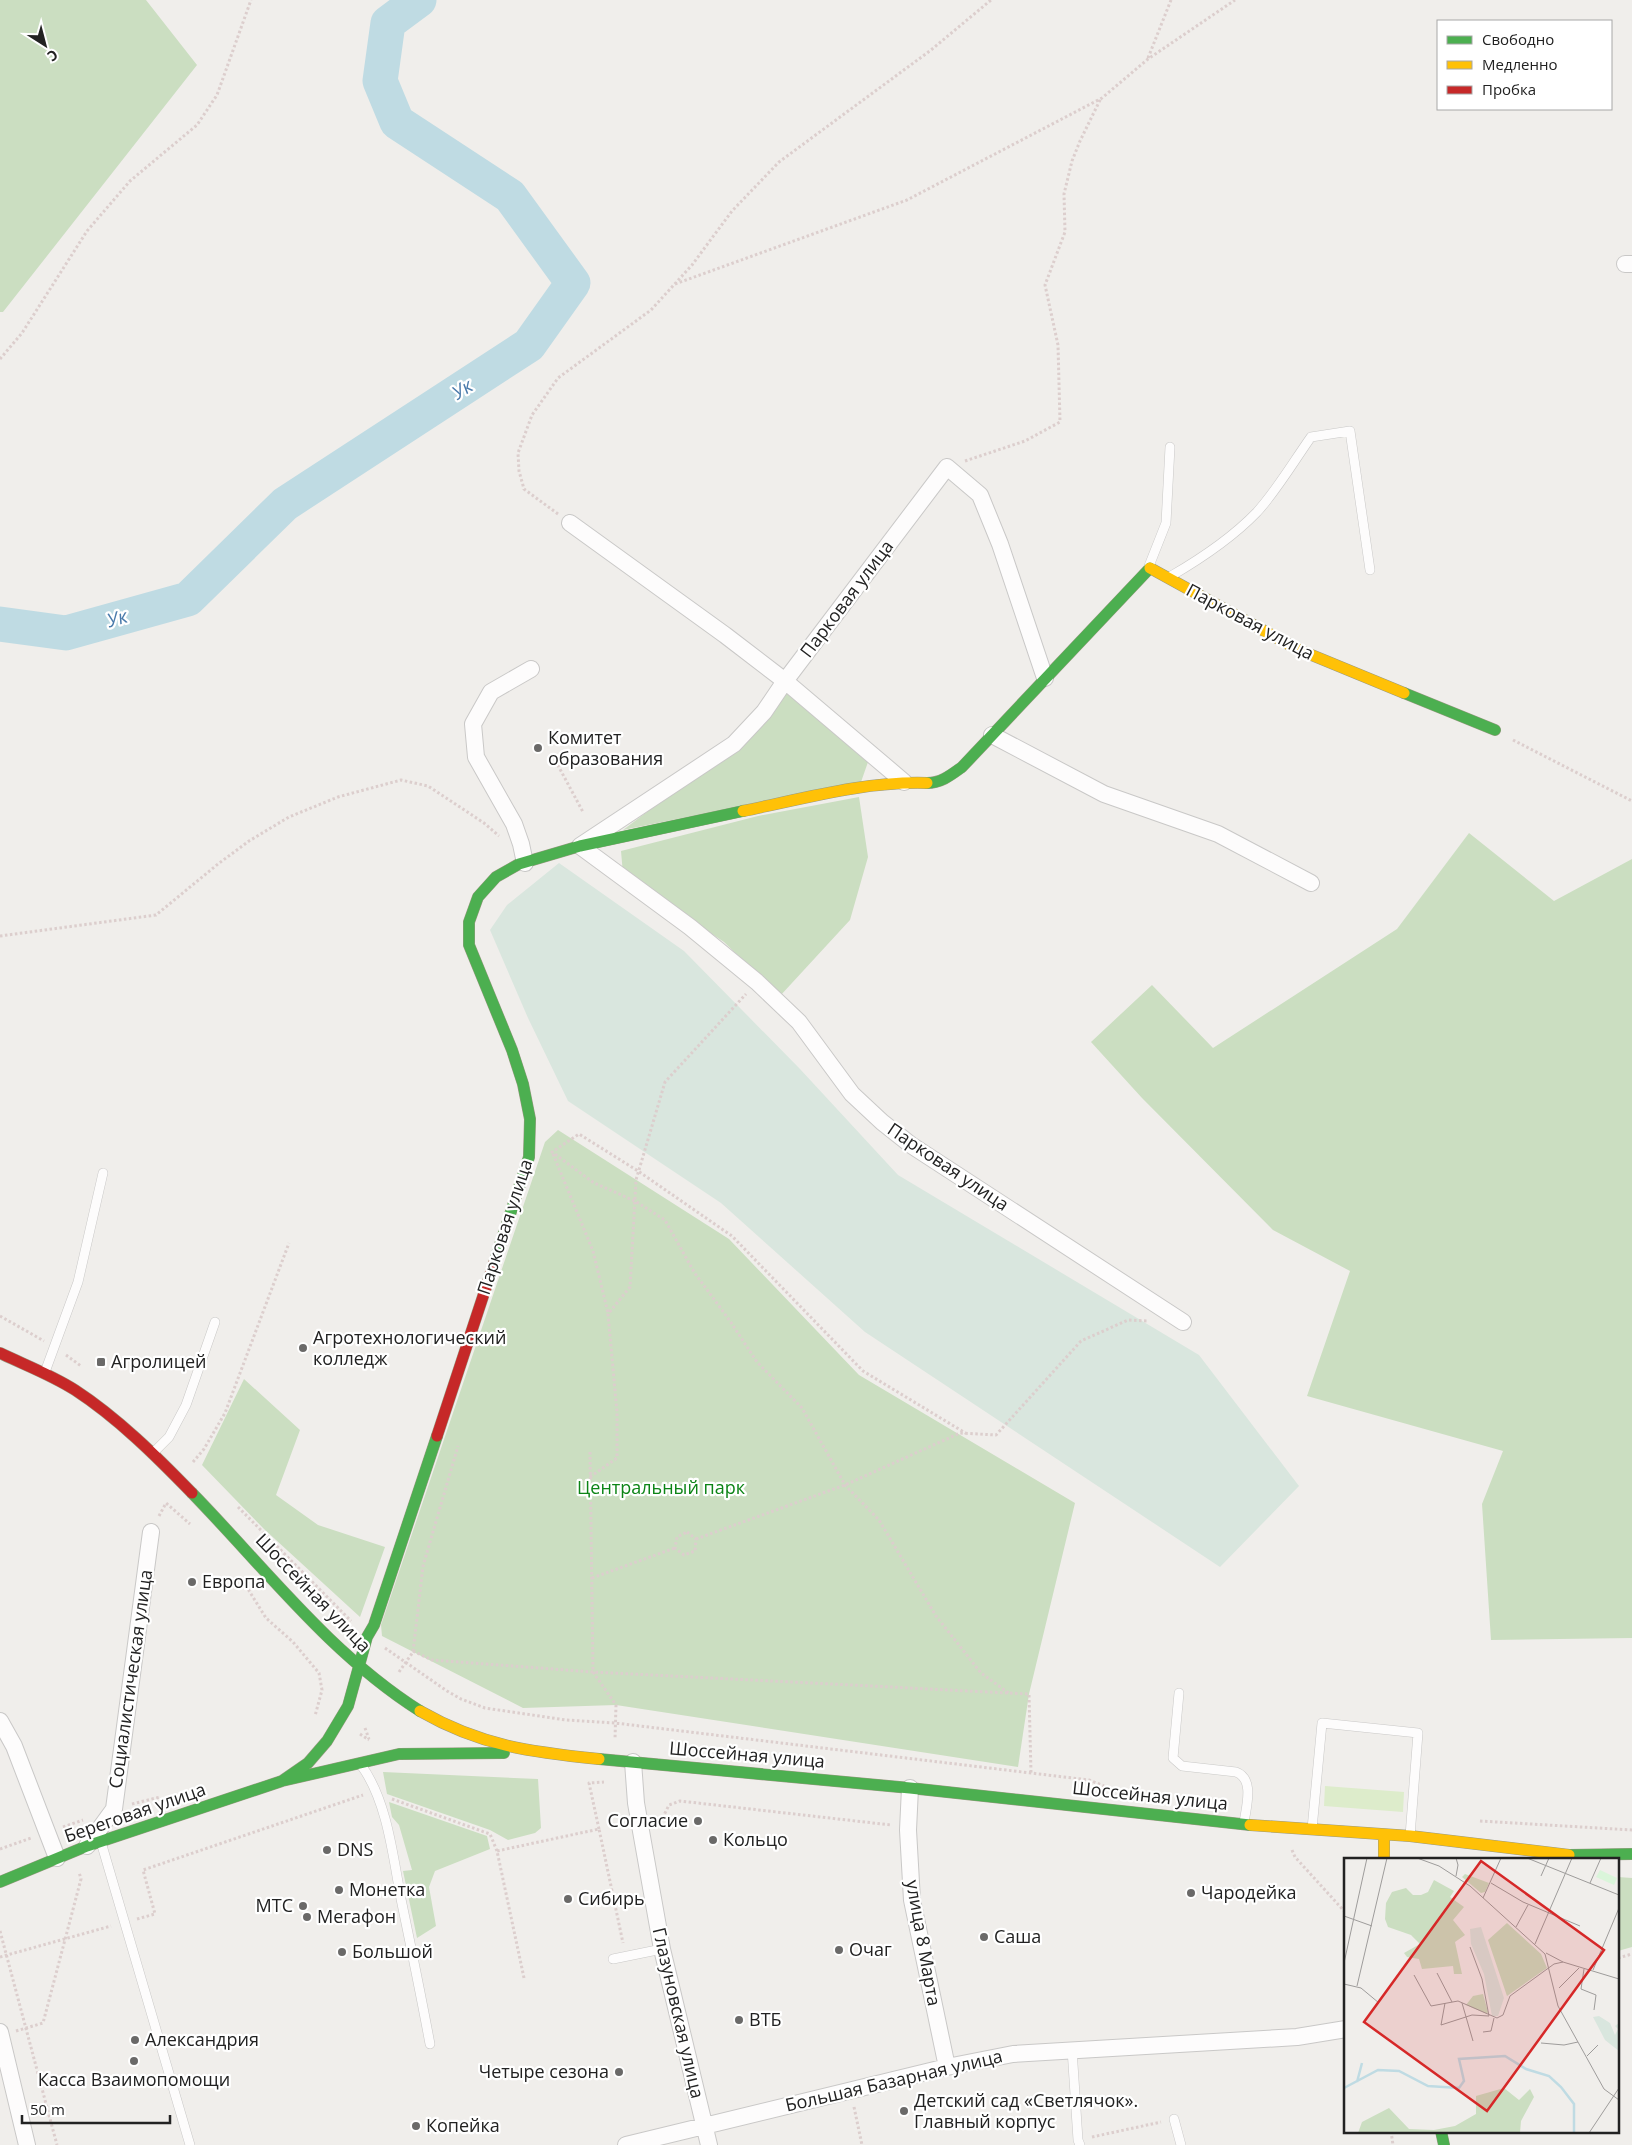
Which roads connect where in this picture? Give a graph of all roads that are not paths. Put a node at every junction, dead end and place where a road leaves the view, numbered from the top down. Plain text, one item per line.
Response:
1 (1170, 447) dead end
2 (570, 523) road end
3 (1149, 567) junction
4 (1370, 570) dead end
5 (1168, 578) junction
6 (531, 669) dead end
7 (1045, 678) junction
8 (785, 682) junction
9 (1495, 730) road end
10 (992, 735) junction
11 (904, 782) junction
12 (580, 846) junction
13 (525, 863) junction
14 (1311, 883) dead end
15 (103, 1173) dead end
16 (215, 1322) dead end
17 (1183, 1322) road end
18 (0, 1353) edge
19 (44, 1374) junction
20 (152, 1454) junction
21 (151, 1532) dead end
22 (358, 1666) junction
23 (1178, 1693) dead end
24 (0, 1721) edge
25 (541, 1753) junction
26 (633, 1762) junction
27 (360, 1764) junction
28 (282, 1781) junction
29 (910, 1788) junction
30 (1244, 1824) junction
31 (1312, 1830) junction
32 (1384, 1835) junction
33 (1410, 1836) junction
34 (94, 1844) junction
35 (1632, 1854) edge
36 (57, 1858) junction
37 (1384, 1858) edge
38 (0, 1882) edge
39 (662, 1950) junction
40 (613, 1959) dead end
41 (1344, 2029) edge
42 (0, 2034) edge
43 (430, 2044) dead end
44 (1072, 2049) junction
45 (947, 2067) junction
46 (1174, 2119) road end
47 (704, 2126) junction
48 (1441, 2132) edge
49 (1079, 2143) edge
50 (27, 2145) edge
51 (190, 2145) edge
52 (626, 2145) edge
53 (709, 2145) edge
54 (1181, 2145) edge
55 (1444, 2145) edge

1 - 3 lane
2 - 8 street
3 - 5 street, Парковая улица
3 - 7 street, Парковая улица
4 - 5 lane
5 - 9 street, Парковая улица
6 - 13 street
7 - 8 street, Парковая улица
7 - 10 street, Парковая улица
8 - 11 street
8 - 12 street, Парковая улица
10 - 11 street, Парковая улица
10 - 14 street
11 - 12 street, Парковая улица
12 - 13 street, Парковая улица
12 - 17 street, Парковая улица
13 - 22 street, Парковая улица
15 - 19 lane
16 - 20 lane
18 - 19 street, Шоссейная улица
19 - 20 street, Шоссейная улица
20 - 22 street, Шоссейная улица
21 - 34 street, Социалистическая улица
22 - 25 street, Шоссейная улица
22 - 28 street, Береговая улица
23 - 30 lane
24 - 36 street
25 - 26 street, Шоссейная улица
25 - 27 street, Береговая улица
26 - 29 street, Шоссейная улица
26 - 39 street, Глазуновская улица
27 - 28 street, Береговая улица
27 - 43 lane
28 - 34 street, Береговая улица
29 - 30 street, Шоссейная улица
29 - 45 street, улица 8 Марта
30 - 31 street, Шоссейная улица
31 - 32 street, Шоссейная улица
31 - 33 lane
32 - 33 street, Шоссейная улица
32 - 37 street
33 - 35 street, Шоссейная улица
34 - 36 street, Береговая улица
34 - 51 lane
36 - 38 street, Береговая улица
39 - 40 lane
39 - 47 street, Глазуновская улица
41 - 44 street, Большая Базарная улица
42 - 50 street
44 - 45 street, Большая Базарная улица
44 - 49 lane
45 - 47 street, Большая Базарная улица
46 - 54 lane
47 - 52 street, Большая Базарная улица
47 - 53 street, Глазуновская улица
48 - 55 street

